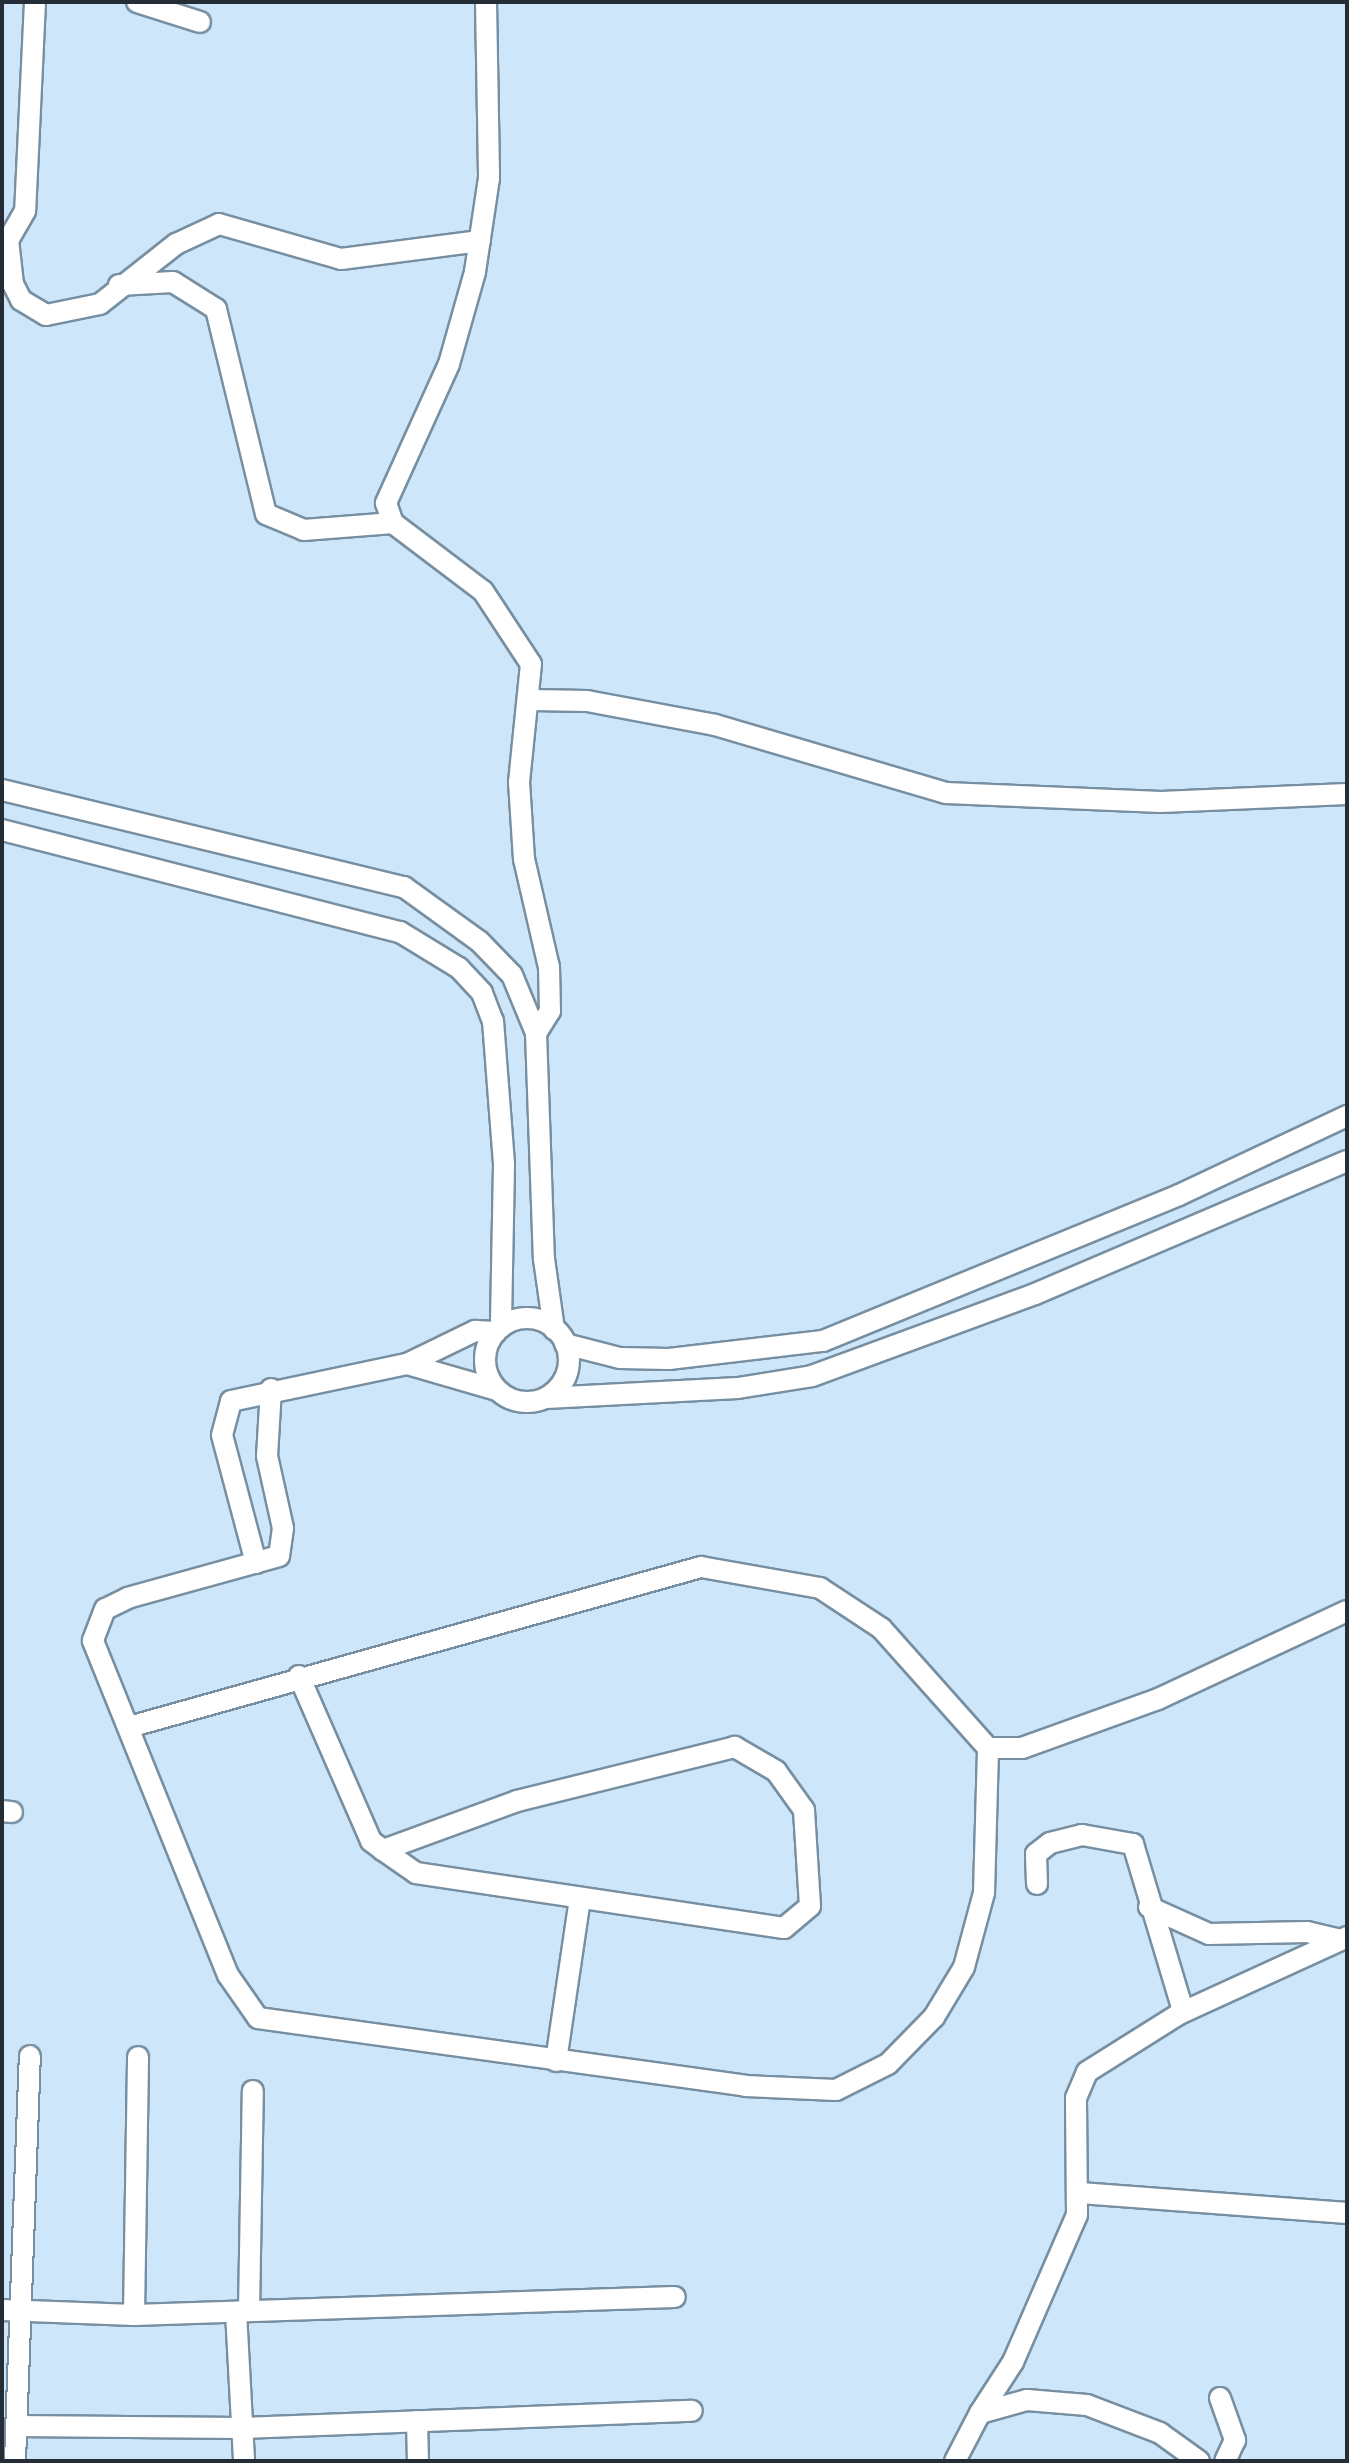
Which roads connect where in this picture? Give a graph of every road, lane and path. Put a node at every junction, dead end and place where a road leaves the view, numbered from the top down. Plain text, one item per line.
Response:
1 (35, 2) edge
2 (137, 2) edge
3 (486, 2) edge
4 (200, 22) dead end
5 (480, 241) junction
6 (119, 285) junction
7 (393, 523) junction
8 (532, 700) junction
9 (2, 790) edge
10 (1347, 794) edge
11 (2, 830) edge
12 (536, 1033) junction
13 (1347, 1116) edge
14 (1347, 1161) edge
15 (499, 1329) junction
16 (560, 1336) junction
17 (407, 1364) junction
18 (271, 1389) junction
19 (497, 1390) junction
20 (546, 1398) junction
21 (256, 1563) junction
22 (1347, 1611) edge
23 (299, 1676) junction
24 (129, 1727) junction
25 (988, 1748) junction
26 (383, 1850) junction
27 (1037, 1884) dead end
28 (580, 1898) junction
29 (1149, 1907) junction
30 (1344, 1938) edge
31 (1183, 2011) junction
32 (30, 2056) dead end
33 (138, 2057) dead end
34 (556, 2061) junction
35 (253, 2091) dead end
36 (1080, 2193) junction
37 (1347, 2213) edge
38 (675, 2297) dead end
39 (11, 2310) edge
40 (243, 2312) junction
41 (134, 2315) junction
42 (1220, 2398) dead end
43 (692, 2411) dead end
44 (980, 2413) junction
45 (417, 2421) junction
46 (16, 2426) junction
47 (242, 2428) junction
48 (15, 2461) edge
49 (244, 2461) edge
50 (418, 2461) edge
51 (955, 2461) edge
52 (1199, 2461) edge
53 (1225, 2461) edge

1 - 6 street
2 - 4 street
3 - 5 street
5 - 6 street
5 - 7 street
6 - 7 street
7 - 8 street
8 - 10 street
8 - 12 street
9 - 12 street
11 - 15 street
12 - 16 street
13 - 16 street
14 - 20 street
15 - 16 street
15 - 17 street
15 - 19 street
16 - 20 street
17 - 18 street
17 - 19 street
18 - 21 street
18 - 21 street
19 - 20 street
21 - 24 street
22 - 25 street
23 - 24 street
23 - 25 street
23 - 26 street
24 - 34 street
25 - 34 street
26 - 28 street
26 - 28 street
27 - 29 street
28 - 34 street
29 - 30 street
29 - 31 street
30 - 31 street
31 - 36 street
32 - 39 street
33 - 41 street
35 - 40 street
36 - 37 street
36 - 44 street
38 - 40 street
39 - 41 street
39 - 46 street
40 - 41 street
40 - 47 street
42 - 53 street
43 - 45 street
44 - 51 street
44 - 52 street
45 - 47 street
45 - 50 street
46 - 47 street
46 - 48 street
47 - 49 street

